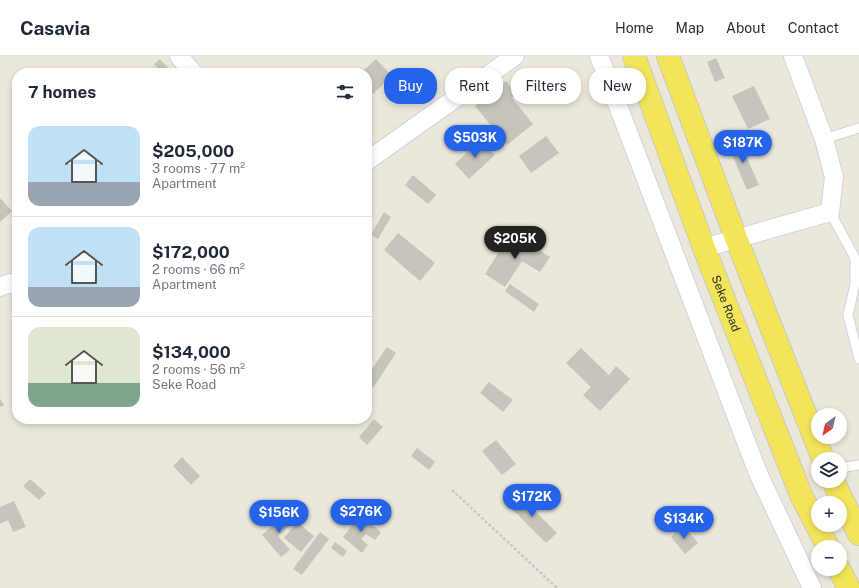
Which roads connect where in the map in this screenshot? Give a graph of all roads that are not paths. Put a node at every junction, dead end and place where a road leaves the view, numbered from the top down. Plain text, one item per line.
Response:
1 (179, 56) edge
2 (515, 56) edge
3 (599, 56) edge
4 (634, 56) edge
5 (668, 56) edge
6 (793, 56) edge
7 (189, 68) edge
8 (859, 128) edge
9 (824, 138) junction
10 (372, 157) edge
11 (830, 212) junction
12 (736, 238) junction
13 (704, 248) junction
14 (12, 284) edge
15 (0, 287) edge
16 (859, 359) edge
17 (820, 452) edge
18 (859, 465) edge
19 (847, 467) edge
20 (836, 488) edge
21 (859, 534) edge
22 (824, 540) edge
23 (843, 576) edge
24 (812, 588) edge
25 (849, 588) edge

1 - 7 street
2 - 10 street
3 - 24 street
4 - 13 main road, Seke Road
5 - 12 main road
6 - 9 street
8 - 9 lane
9 - 11 street
11 - 12 street
11 - 16 lane
12 - 13 street
12 - 17 main road
13 - 22 main road, Seke Road
14 - 15 street
18 - 19 lane
20 - 21 main road
23 - 25 main road

